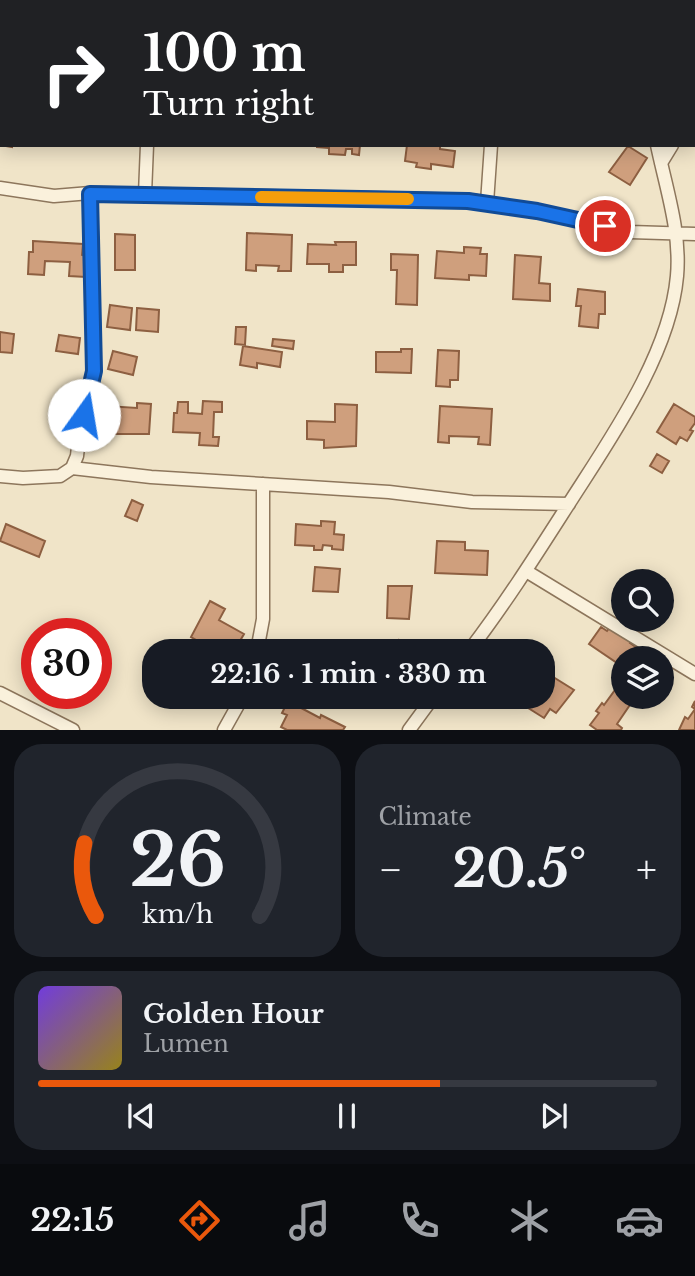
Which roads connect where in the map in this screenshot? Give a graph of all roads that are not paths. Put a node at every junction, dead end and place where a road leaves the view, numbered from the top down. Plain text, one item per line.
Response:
1 (147, 147) edge
2 (491, 147) edge
3 (657, 147) edge
4 (672, 147) edge
5 (661, 163) junction
6 (0, 188) edge
7 (90, 194) junction
8 (145, 194) junction
9 (487, 203) junction
10 (677, 234) junction
11 (695, 234) edge
12 (72, 468) junction
13 (0, 476) edge
14 (263, 484) junction
15 (569, 503) junction
16 (526, 571) junction
17 (259, 639) edge
18 (478, 639) edge
19 (695, 674) edge
20 (0, 693) edge
21 (236, 709) edge
22 (425, 709) edge
23 (73, 730) edge
24 (224, 730) edge
25 (409, 730) edge

1 - 8 street
2 - 9 street
3 - 5 street
4 - 5 street
5 - 10 street
6 - 7 street
7 - 8 street
7 - 12 street
8 - 9 street
9 - 10 street
10 - 11 street
10 - 15 street
12 - 13 street
12 - 14 street
14 - 15 street
14 - 17 street
15 - 16 street
16 - 18 street
16 - 19 street
20 - 23 street
21 - 24 street
22 - 25 street

